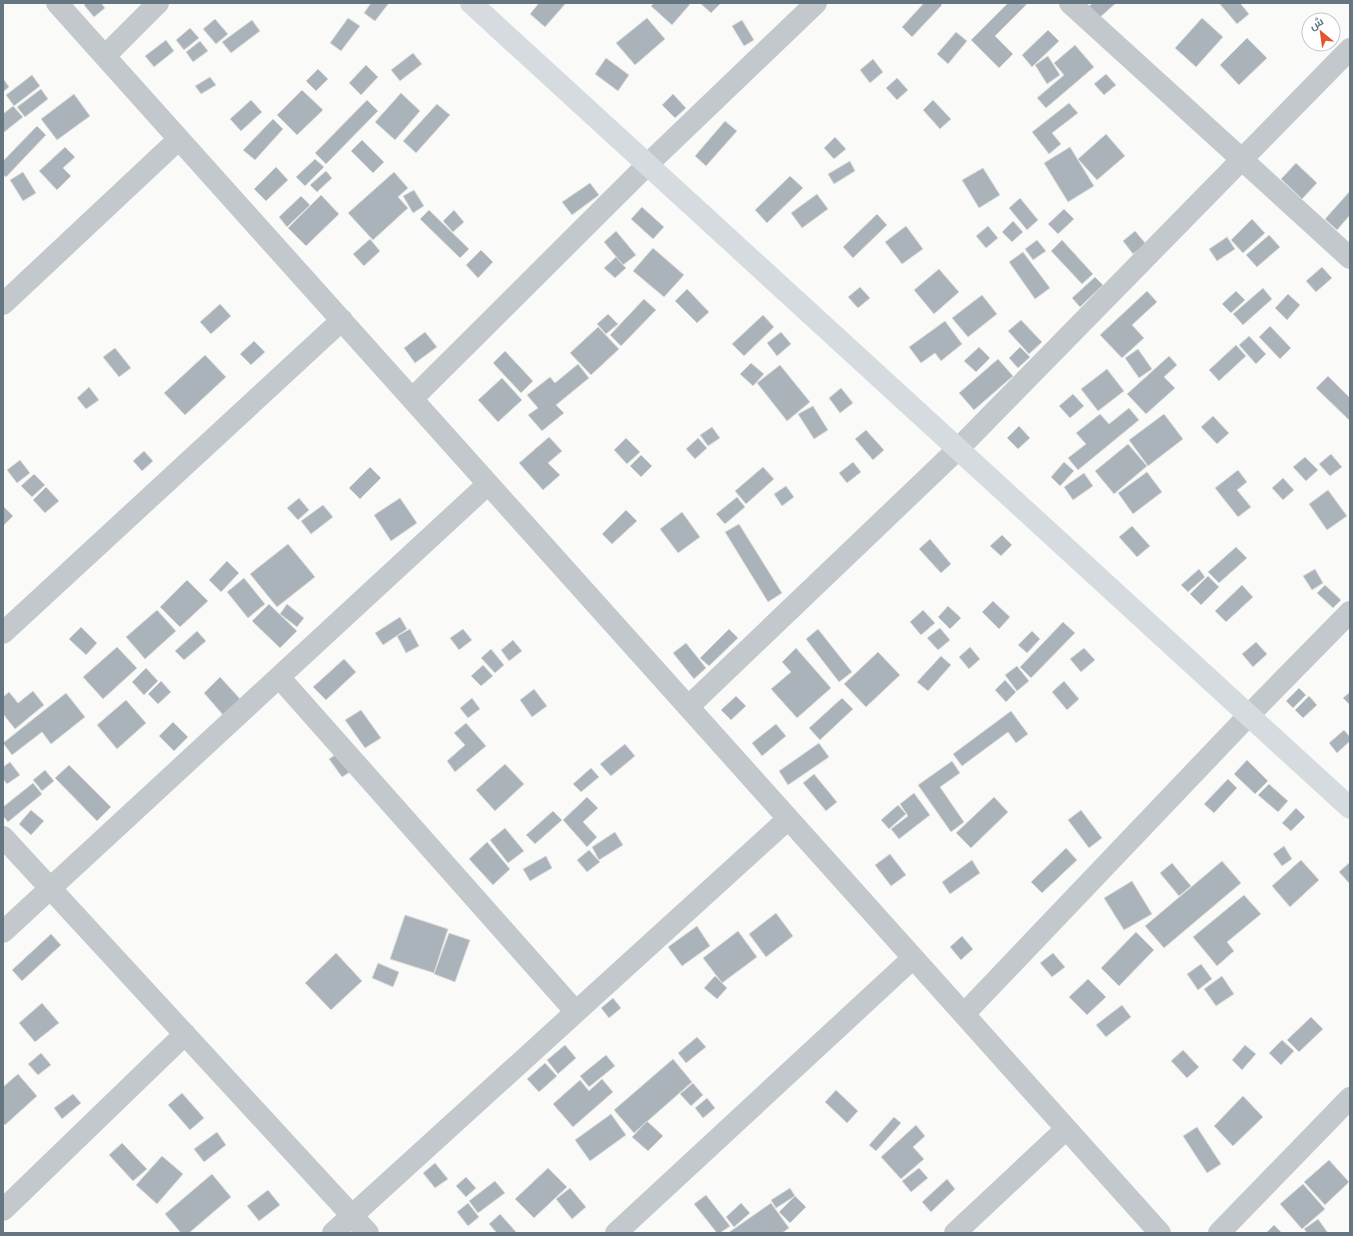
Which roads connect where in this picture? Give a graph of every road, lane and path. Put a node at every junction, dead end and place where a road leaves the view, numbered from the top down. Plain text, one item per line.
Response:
1 (57, 3) edge
2 (158, 3) edge
3 (471, 3) edge
4 (816, 3) edge
5 (1070, 3) edge
6 (1350, 49) edge
7 (105, 56) junction
8 (179, 139) junction
9 (1242, 160) junction
10 (647, 165) junction
11 (1350, 258) edge
12 (3, 304) edge
13 (342, 320) junction
14 (412, 399) junction
15 (958, 449) junction
16 (488, 484) junction
17 (1350, 612) edge
18 (3, 633) edge
19 (279, 677) junction
20 (688, 707) junction
21 (1248, 715) junction
22 (1350, 808) edge
23 (788, 819) junction
24 (3, 837) edge
25 (50, 888) junction
26 (3, 932) edge
27 (913, 958) junction
28 (576, 1012) junction
29 (964, 1014) junction
30 (185, 1034) junction
31 (1350, 1098) edge
32 (1066, 1129) junction
33 (3, 1210) edge
34 (353, 1215) junction
35 (333, 1233) edge
36 (368, 1233) edge
37 (616, 1233) edge
38 (955, 1233) edge
39 (1160, 1233) edge
40 (1219, 1233) edge

1 - 7 street
2 - 7 street
3 - 10 main road
4 - 10 street
5 - 9 street
6 - 9 street
7 - 8 street
8 - 12 street
8 - 13 street
9 - 11 street
9 - 15 street
10 - 14 street
10 - 15 main road
13 - 14 street
13 - 18 street
14 - 16 street
15 - 20 street
15 - 21 main road
16 - 19 street
16 - 20 street
17 - 21 street
19 - 25 street
19 - 28 street
20 - 23 street
21 - 22 main road
21 - 29 street
23 - 27 street
23 - 28 street
24 - 25 street
25 - 26 street
25 - 30 street
27 - 29 street
27 - 37 street
28 - 34 street
29 - 32 street
30 - 33 street
30 - 34 street
31 - 40 street
32 - 38 street
32 - 39 street
34 - 35 street
34 - 36 street

